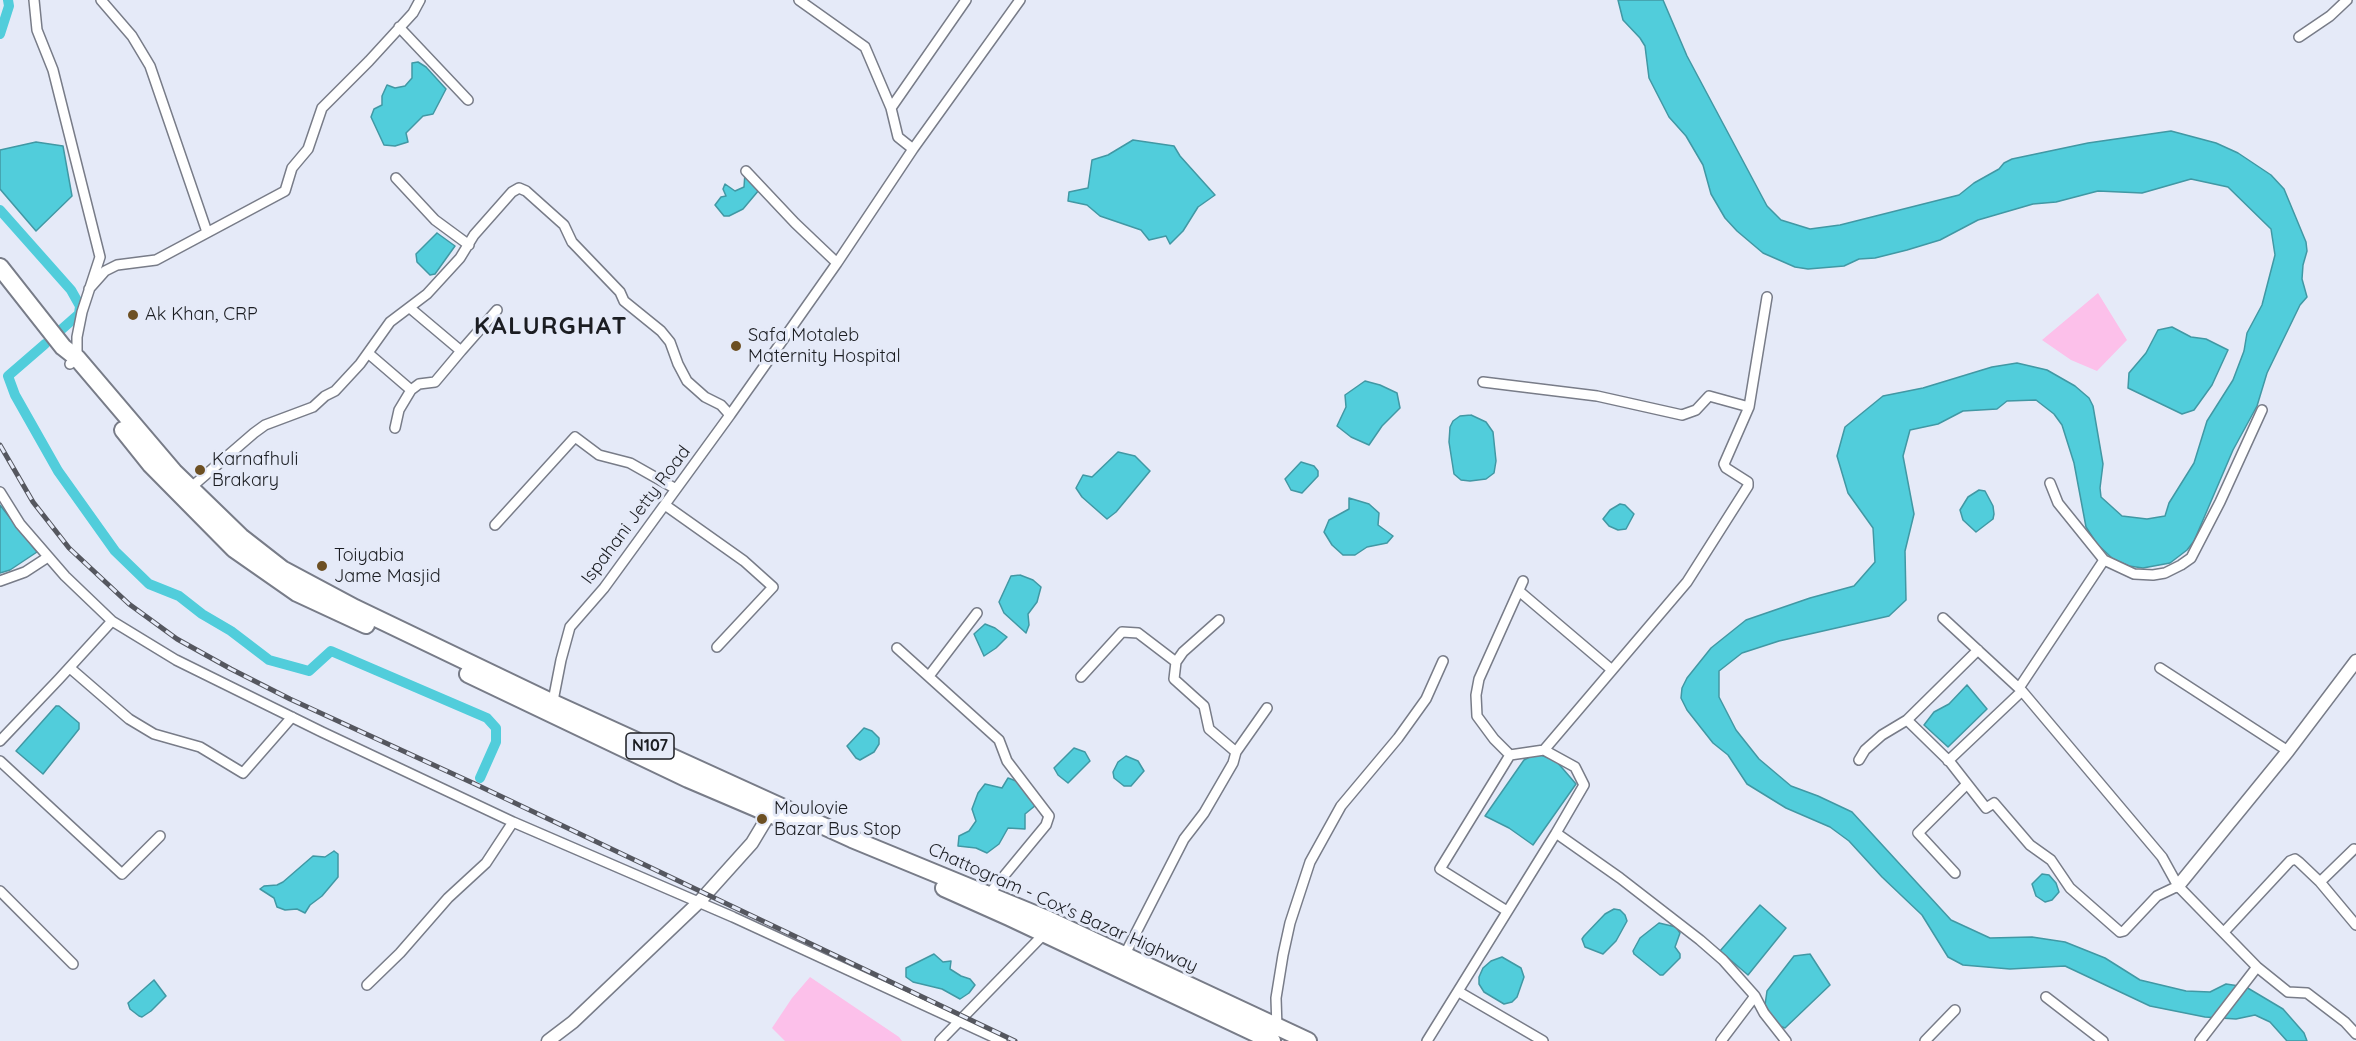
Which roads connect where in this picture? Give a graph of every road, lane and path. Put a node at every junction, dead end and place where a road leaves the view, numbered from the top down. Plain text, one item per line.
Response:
1 (34, 0) edge
2 (100, 0) edge
3 (420, 0) edge
4 (799, 0) edge
5 (966, 0) edge
6 (1020, 0) edge
7 (2347, 0) edge
8 (399, 27) junction
9 (2298, 37) dead end
10 (468, 100) dead end
11 (891, 108) junction
12 (913, 149) junction
13 (746, 171) dead end
14 (396, 178) dead end
15 (207, 232) junction
16 (469, 245) junction
17 (837, 263) junction
18 (0, 267) edge
19 (89, 289) junction
20 (1767, 297) dead end
21 (410, 308) junction
22 (497, 310) dead end
23 (460, 351) junction
24 (368, 353) junction
25 (74, 361) junction
26 (1483, 382) dead end
27 (411, 390) junction
28 (1749, 407) junction
29 (2262, 410) dead end
30 (730, 415) junction
31 (395, 428) dead end
32 (2050, 483) dead end
33 (676, 489) junction
34 (0, 492) edge
35 (186, 492) junction
36 (665, 505) junction
37 (495, 525) dead end
38 (48, 557) junction
39 (2104, 560) junction
40 (0, 581) edge
41 (1523, 581) dead end
42 (1519, 591) junction
43 (977, 613) dead end
44 (1943, 618) dead end
45 (1219, 620) dead end
46 (112, 621) junction
47 (717, 647) dead end
48 (897, 648) dead end
49 (1978, 650) junction
50 (1443, 661) dead end
51 (2356, 661) edge
52 (1176, 662) junction
53 (70, 668) junction
54 (2160, 668) dead end
55 (1612, 670) junction
56 (929, 676) junction
57 (1081, 677) dead end
58 (2021, 690) junction
59 (551, 708) junction
60 (1267, 708) dead end
61 (292, 717) junction
62 (1907, 720) junction
63 (0, 741) edge
64 (1544, 750) junction
65 (2288, 751) junction
66 (1236, 752) junction
67 (1510, 755) junction
68 (1859, 760) dead end
69 (1948, 760) junction
70 (0, 761) edge
71 (1966, 785) junction
72 (773, 809) junction
73 (513, 822) junction
74 (1556, 833) junction
75 (160, 836) dead end
76 (2354, 849) dead end
77 (1955, 873) dead end
78 (2320, 882) junction
79 (2178, 886) junction
80 (0, 891) edge
81 (989, 894) junction
82 (699, 902) junction
83 (1507, 911) junction
84 (2356, 925) edge
85 (2224, 932) junction
86 (1045, 933) junction
87 (1121, 961) junction
88 (72, 964) dead end
89 (2257, 967) junction
90 (367, 985) dead end
91 (1459, 992) junction
92 (1755, 996) junction
93 (2046, 997) dead end
94 (1955, 1010) dead end
95 (959, 1021) junction
96 (2356, 1034) edge
97 (1275, 1036) edge
98 (552, 1040) edge
99 (940, 1041) edge
100 (1002, 1041) edge
101 (1308, 1041) edge
102 (1427, 1041) edge
103 (1543, 1041) edge
104 (1721, 1041) edge
105 (1786, 1041) edge
106 (1925, 1041) edge
107 (2103, 1041) edge
108 (2200, 1041) edge

1 - 19 street
2 - 15 street
3 - 8 street
4 - 11 street
5 - 11 street
6 - 12 street, Ispahani Jetty Road
7 - 9 street
8 - 10 street
8 - 15 street
11 - 12 street
12 - 17 street, Ispahani Jetty Road
13 - 17 street
14 - 16 street
15 - 19 street
16 - 21 street
16 - 30 street
17 - 30 street, Ispahani Jetty Road
18 - 25 highway, Chattogram - Cox's Bazar Highway / N107
19 - 25 street
20 - 28 street
21 - 23 street
21 - 24 street
22 - 23 street
23 - 27 street
24 - 27 street
24 - 35 street
25 - 35 highway, Chattogram - Cox's Bazar Highway / N107
26 - 28 street
27 - 31 street
28 - 55 street
29 - 39 street
30 - 33 street, Ispahani Jetty Road
32 - 39 street
33 - 36 street, Ispahani Jetty Road
33 - 37 street
34 - 38 street
35 - 59 highway, Chattogram - Cox's Bazar Highway / N107
36 - 47 street
36 - 59 street, Ispahani Jetty Road
38 - 40 street
38 - 46 street
39 - 58 street
41 - 42 street
42 - 55 street
42 - 67 street
43 - 56 street
44 - 49 street
45 - 52 street
46 - 53 street
46 - 61 street
48 - 56 street
49 - 58 street
49 - 62 street
50 - 97 street
51 - 65 street
52 - 57 street
52 - 66 street
53 - 61 street
53 - 63 street
54 - 65 street
55 - 64 street
56 - 81 street
58 - 69 street
58 - 79 street
59 - 72 highway, Chattogram - Cox's Bazar Highway / N107
60 - 66 street
61 - 73 street
62 - 68 street
62 - 69 street
64 - 67 street
64 - 74 street
65 - 79 street
66 - 87 street
67 - 83 street
69 - 71 street
70 - 75 street
71 - 77 street
71 - 79 street
72 - 81 highway, Chattogram - Cox's Bazar Highway / N107
72 - 82 street
72 - 86 highway, Chattogram - Cox's Bazar Highway / N107
73 - 82 street
73 - 90 street
74 - 83 street
74 - 92 street
76 - 78 street
78 - 84 street
78 - 85 street
79 - 85 street
80 - 88 street
81 - 87 highway, Chattogram - Cox's Bazar Highway / N107
82 - 95 street
82 - 98 street
83 - 91 street
85 - 89 street
86 - 87 highway, Chattogram - Cox's Bazar Highway / N107
86 - 95 street
87 - 97 highway, Chattogram - Cox's Bazar Highway / N107
89 - 96 street
89 - 108 street
91 - 102 street
91 - 103 street
92 - 104 street
92 - 105 street
93 - 107 street
94 - 106 street
95 - 99 street
95 - 100 street
97 - 101 highway, Chattogram - Cox's Bazar Highway / N107

